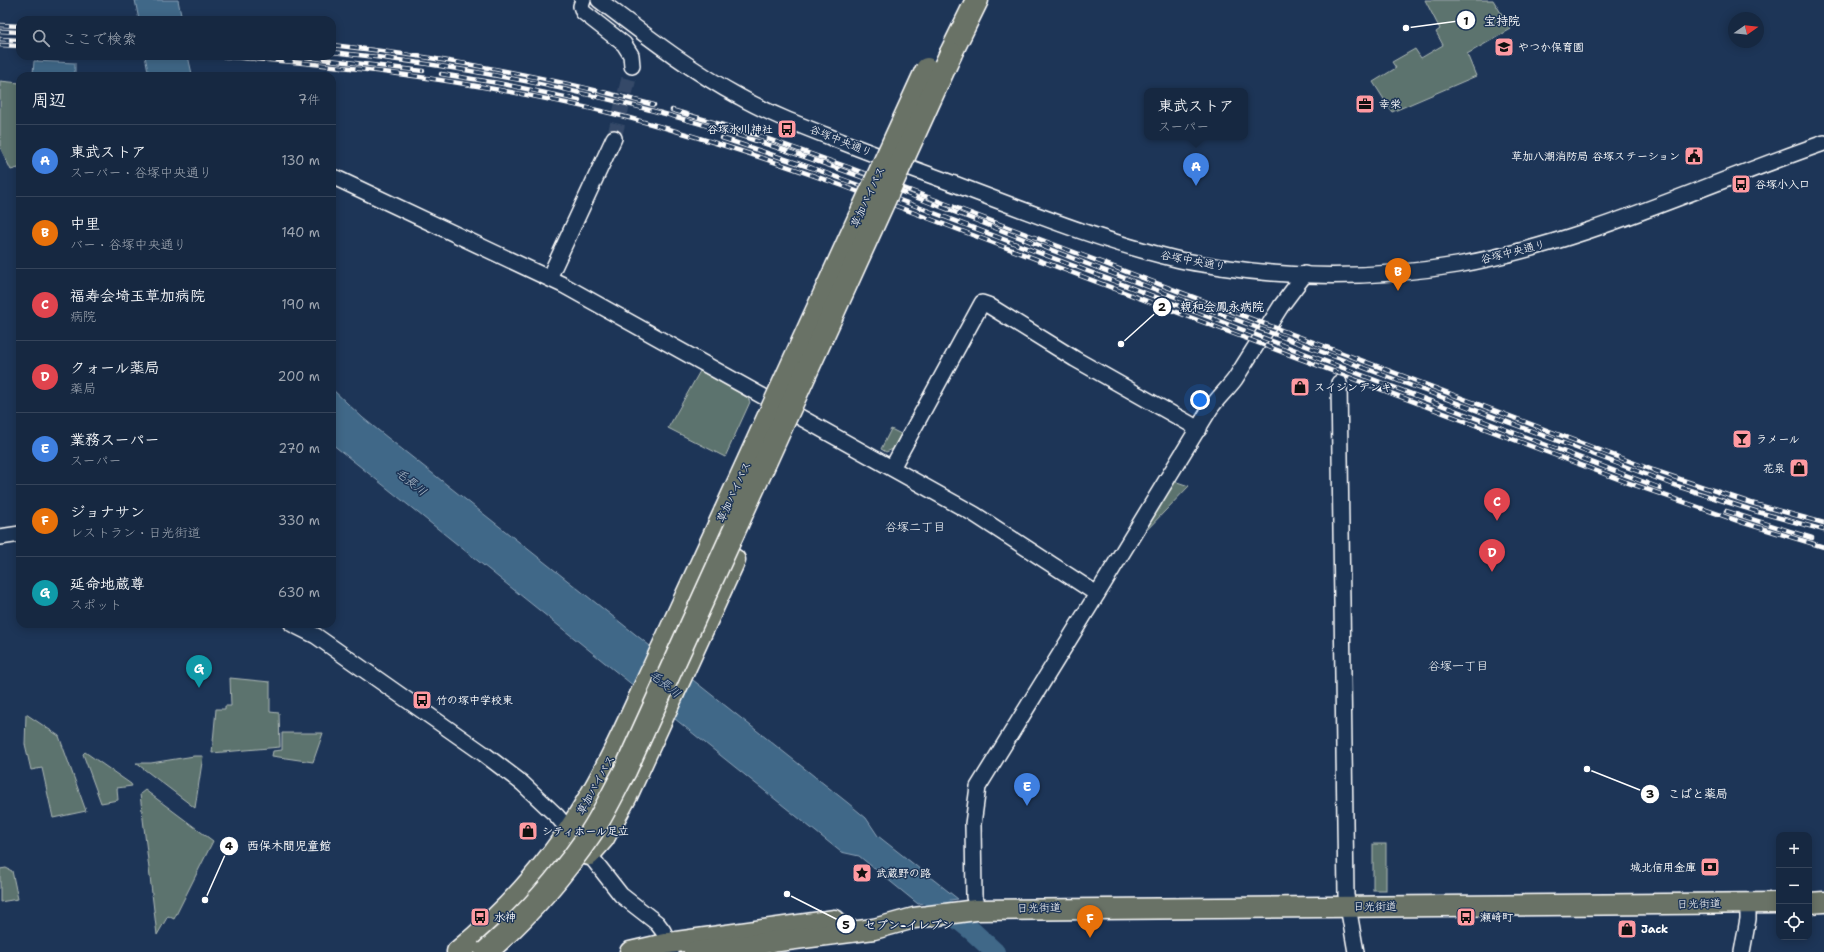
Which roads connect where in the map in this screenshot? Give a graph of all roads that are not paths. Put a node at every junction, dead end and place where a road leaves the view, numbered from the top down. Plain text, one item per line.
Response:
1 (583, 0) edge
2 (599, 0) edge
3 (961, 0) edge
4 (977, 0) edge
5 (944, 51) junction
6 (632, 66) tunnel mouth
7 (614, 138) tunnel mouth
8 (1824, 143) edge
9 (336, 178) dead end
10 (1305, 274) junction
11 (550, 278) junction
12 (1338, 383) dead end
13 (796, 398) junction
14 (1199, 428) junction
15 (892, 468) junction
16 (16, 535) edge
17 (0, 537) edge
18 (1097, 594) junction
19 (300, 628) edge
20 (569, 831) junction
21 (589, 854) junction
22 (1812, 902) edge
23 (1824, 902) edge
24 (1748, 903) junction
25 (1776, 903) edge
26 (1348, 907) junction
27 (976, 910) junction
28 (918, 918) junction
29 (670, 947) edge
30 (458, 952) edge
31 (486, 952) edge
32 (630, 952) edge
33 (694, 952) edge
34 (1356, 952) edge
35 (1742, 952) edge

1 - 6 street
2 - 10 street, 谷塚中央通り
3 - 5 highway, 草加バイパス
4 - 5 highway, 草加バイパス
5 - 13 highway, 草加バイパス, bridge
5 - 20 highway, 草加バイパス, bridge
7 - 11 street
8 - 10 street, 谷塚中央通り
9 - 11 street
10 - 14 street
11 - 15 street
12 - 26 street
13 - 21 highway
13 - 31 highway, 草加バイパス, bridge
14 - 15 street
14 - 18 street
15 - 18 street
16 - 17 street
18 - 27 street
19 - 20 street
20 - 21 street
20 - 30 highway, 草加バイパス
21 - 29 street
22 - 23 main road
24 - 25 main road, 日光街道
24 - 26 main road, 日光街道
24 - 35 street
26 - 27 main road, 日光街道
26 - 34 street
27 - 28 main road, 日光街道
28 - 29 main road
28 - 33 main road
29 - 32 main road

